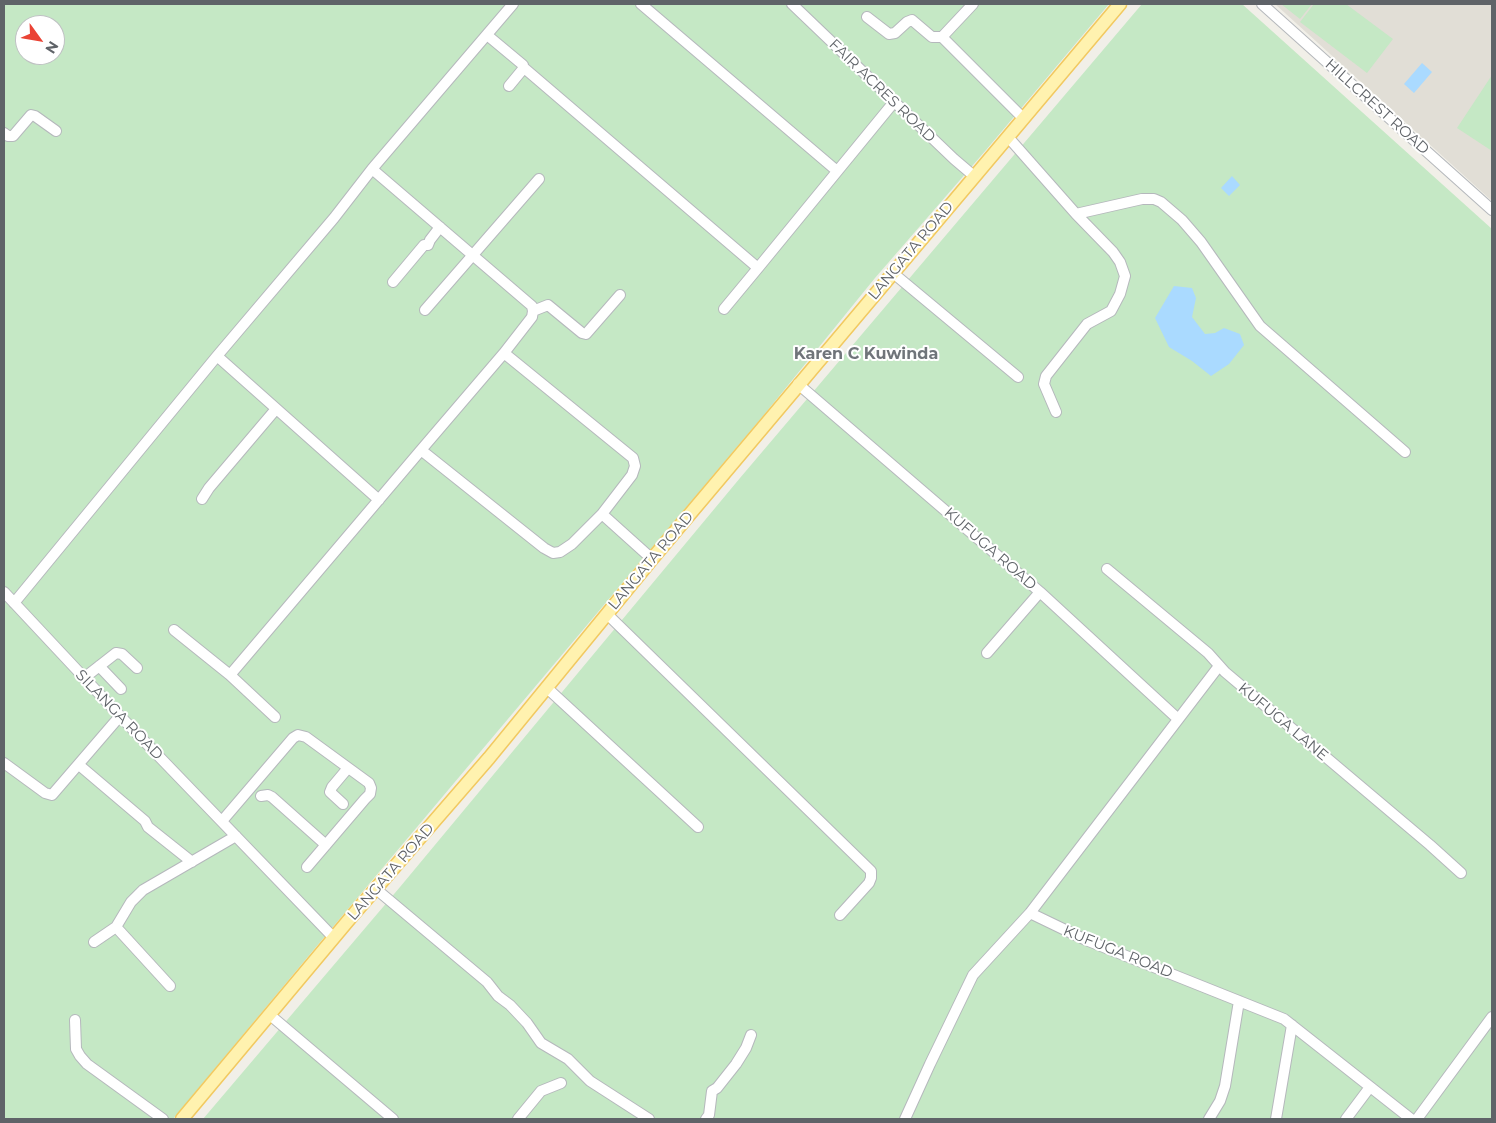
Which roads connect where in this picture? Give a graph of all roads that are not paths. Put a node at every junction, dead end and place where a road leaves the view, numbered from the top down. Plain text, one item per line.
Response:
1 (513, 4) edge
2 (641, 4) edge
3 (792, 4) edge
4 (973, 4) edge
5 (1120, 4) edge
6 (1262, 4) edge
7 (867, 17) dead end
8 (488, 35) junction
9 (942, 38) junction
10 (523, 67) junction
11 (509, 86) dead end
12 (894, 102) junction
13 (1023, 118) junction
14 (56, 130) dead end
15 (4, 133) edge
16 (1008, 137) junction
17 (372, 168) junction
18 (837, 171) junction
19 (974, 176) junction
20 (539, 179) dead end
21 (1492, 210) edge
22 (1076, 214) junction
23 (440, 227) junction
24 (475, 255) junction
25 (758, 268) junction
26 (893, 273) junction
27 (392, 282) dead end
28 (620, 295) dead end
29 (724, 309) dead end
30 (425, 310) dead end
31 (533, 311) junction
32 (504, 353) junction
33 (217, 356) junction
34 (1018, 378) dead end
35 (798, 384) junction
36 (276, 409) junction
37 (1056, 412) dead end
38 (421, 450) junction
39 (1405, 452) dead end
40 (202, 499) dead end
41 (379, 500) junction
42 (602, 514) junction
43 (652, 559) junction
44 (1107, 569) dead end
45 (4, 592) edge
46 (1040, 592) junction
47 (14, 603) junction
48 (607, 614) junction
49 (174, 630) dead end
50 (988, 653) dead end
51 (99, 666) junction
52 (1219, 666) junction
53 (137, 668) dead end
54 (230, 675) junction
55 (84, 678) junction
56 (547, 688) junction
57 (122, 689) dead end
58 (120, 716) junction
59 (275, 717) dead end
60 (1178, 719) junction
61 (4, 763) edge
62 (79, 765) junction
63 (348, 768) junction
64 (261, 796) dead end
65 (343, 804) dead end
66 (222, 821) junction
67 (698, 827) dead end
68 (236, 836) junction
69 (326, 845) junction
70 (192, 862) junction
71 (306, 867) dead end
72 (1461, 873) dead end
73 (376, 889) junction
74 (1030, 914) junction
75 (840, 916) dead end
76 (116, 927) junction
77 (334, 938) junction
78 (94, 942) dead end
79 (170, 986) dead end
80 (1239, 1001) junction
81 (270, 1016) junction
82 (1492, 1017) edge
83 (75, 1020) dead end
84 (1292, 1025) junction
85 (751, 1035) dead end
86 (561, 1083) dead end
87 (1370, 1087) junction
88 (163, 1119) edge
89 (182, 1119) edge
90 (392, 1119) edge
91 (518, 1119) edge
92 (649, 1119) edge
93 (706, 1119) edge
94 (905, 1119) edge
95 (1209, 1119) edge
96 (1276, 1119) edge
97 (1346, 1119) edge
98 (1411, 1119) edge
99 (1417, 1119) edge

1 - 8 street
2 - 18 street
3 - 12 street, FAIR ACRES ROAD
4 - 9 street
5 - 13 main road, LANGATA ROAD
6 - 21 street, HILLCREST ROAD
7 - 9 street
8 - 10 street
8 - 17 street
9 - 13 street
10 - 11 street
10 - 25 street
12 - 18 street
12 - 19 street, FAIR ACRES ROAD
13 - 16 main road, LANGATA ROAD
14 - 15 street
16 - 19 main road, LANGATA ROAD
16 - 22 street
17 - 23 street
17 - 33 street
18 - 25 street
19 - 26 main road, LANGATA ROAD
20 - 24 street
22 - 37 street
22 - 39 street
23 - 24 street
23 - 27 street
24 - 30 street
24 - 31 street
25 - 29 street
26 - 34 street
26 - 35 main road, LANGATA ROAD
28 - 31 street
31 - 32 street
32 - 38 street
32 - 42 street
33 - 36 street
33 - 47 street
35 - 43 main road, LANGATA ROAD
35 - 46 street, KUFUGA ROAD
36 - 40 street
36 - 41 street
38 - 41 street
38 - 42 street
41 - 54 street
42 - 43 street
43 - 48 main road, LANGATA ROAD
44 - 52 street, KUFUGA LANE
45 - 47 street, SILANGA ROAD
46 - 50 street
46 - 60 street, KUFUGA ROAD
47 - 55 street, SILANGA ROAD
48 - 56 main road, LANGATA ROAD
48 - 75 street
49 - 54 street
51 - 53 street
51 - 55 street
51 - 57 street
52 - 60 street
52 - 72 street, KUFUGA LANE
54 - 59 street
55 - 58 street, SILANGA ROAD
56 - 67 street
56 - 73 main road, LANGATA ROAD
58 - 62 street
58 - 66 street, SILANGA ROAD
60 - 74 street
61 - 62 street
62 - 70 street
63 - 65 street
63 - 66 street
63 - 69 street
64 - 69 street
66 - 68 street, SILANGA ROAD
68 - 70 street
68 - 77 street, SILANGA ROAD
69 - 71 street
70 - 76 street
73 - 77 main road, LANGATA ROAD
73 - 92 street
74 - 80 street, KUFUGA ROAD
74 - 94 street
76 - 78 street
76 - 79 street
77 - 81 main road, LANGATA ROAD
80 - 84 street, KUFUGA ROAD
80 - 95 street
81 - 89 main road, LANGATA ROAD
81 - 90 street
82 - 99 street
83 - 88 street
84 - 87 street, KUFUGA ROAD
84 - 96 street
85 - 93 street
86 - 91 street
87 - 97 street
87 - 98 street, KUFUGA ROAD

